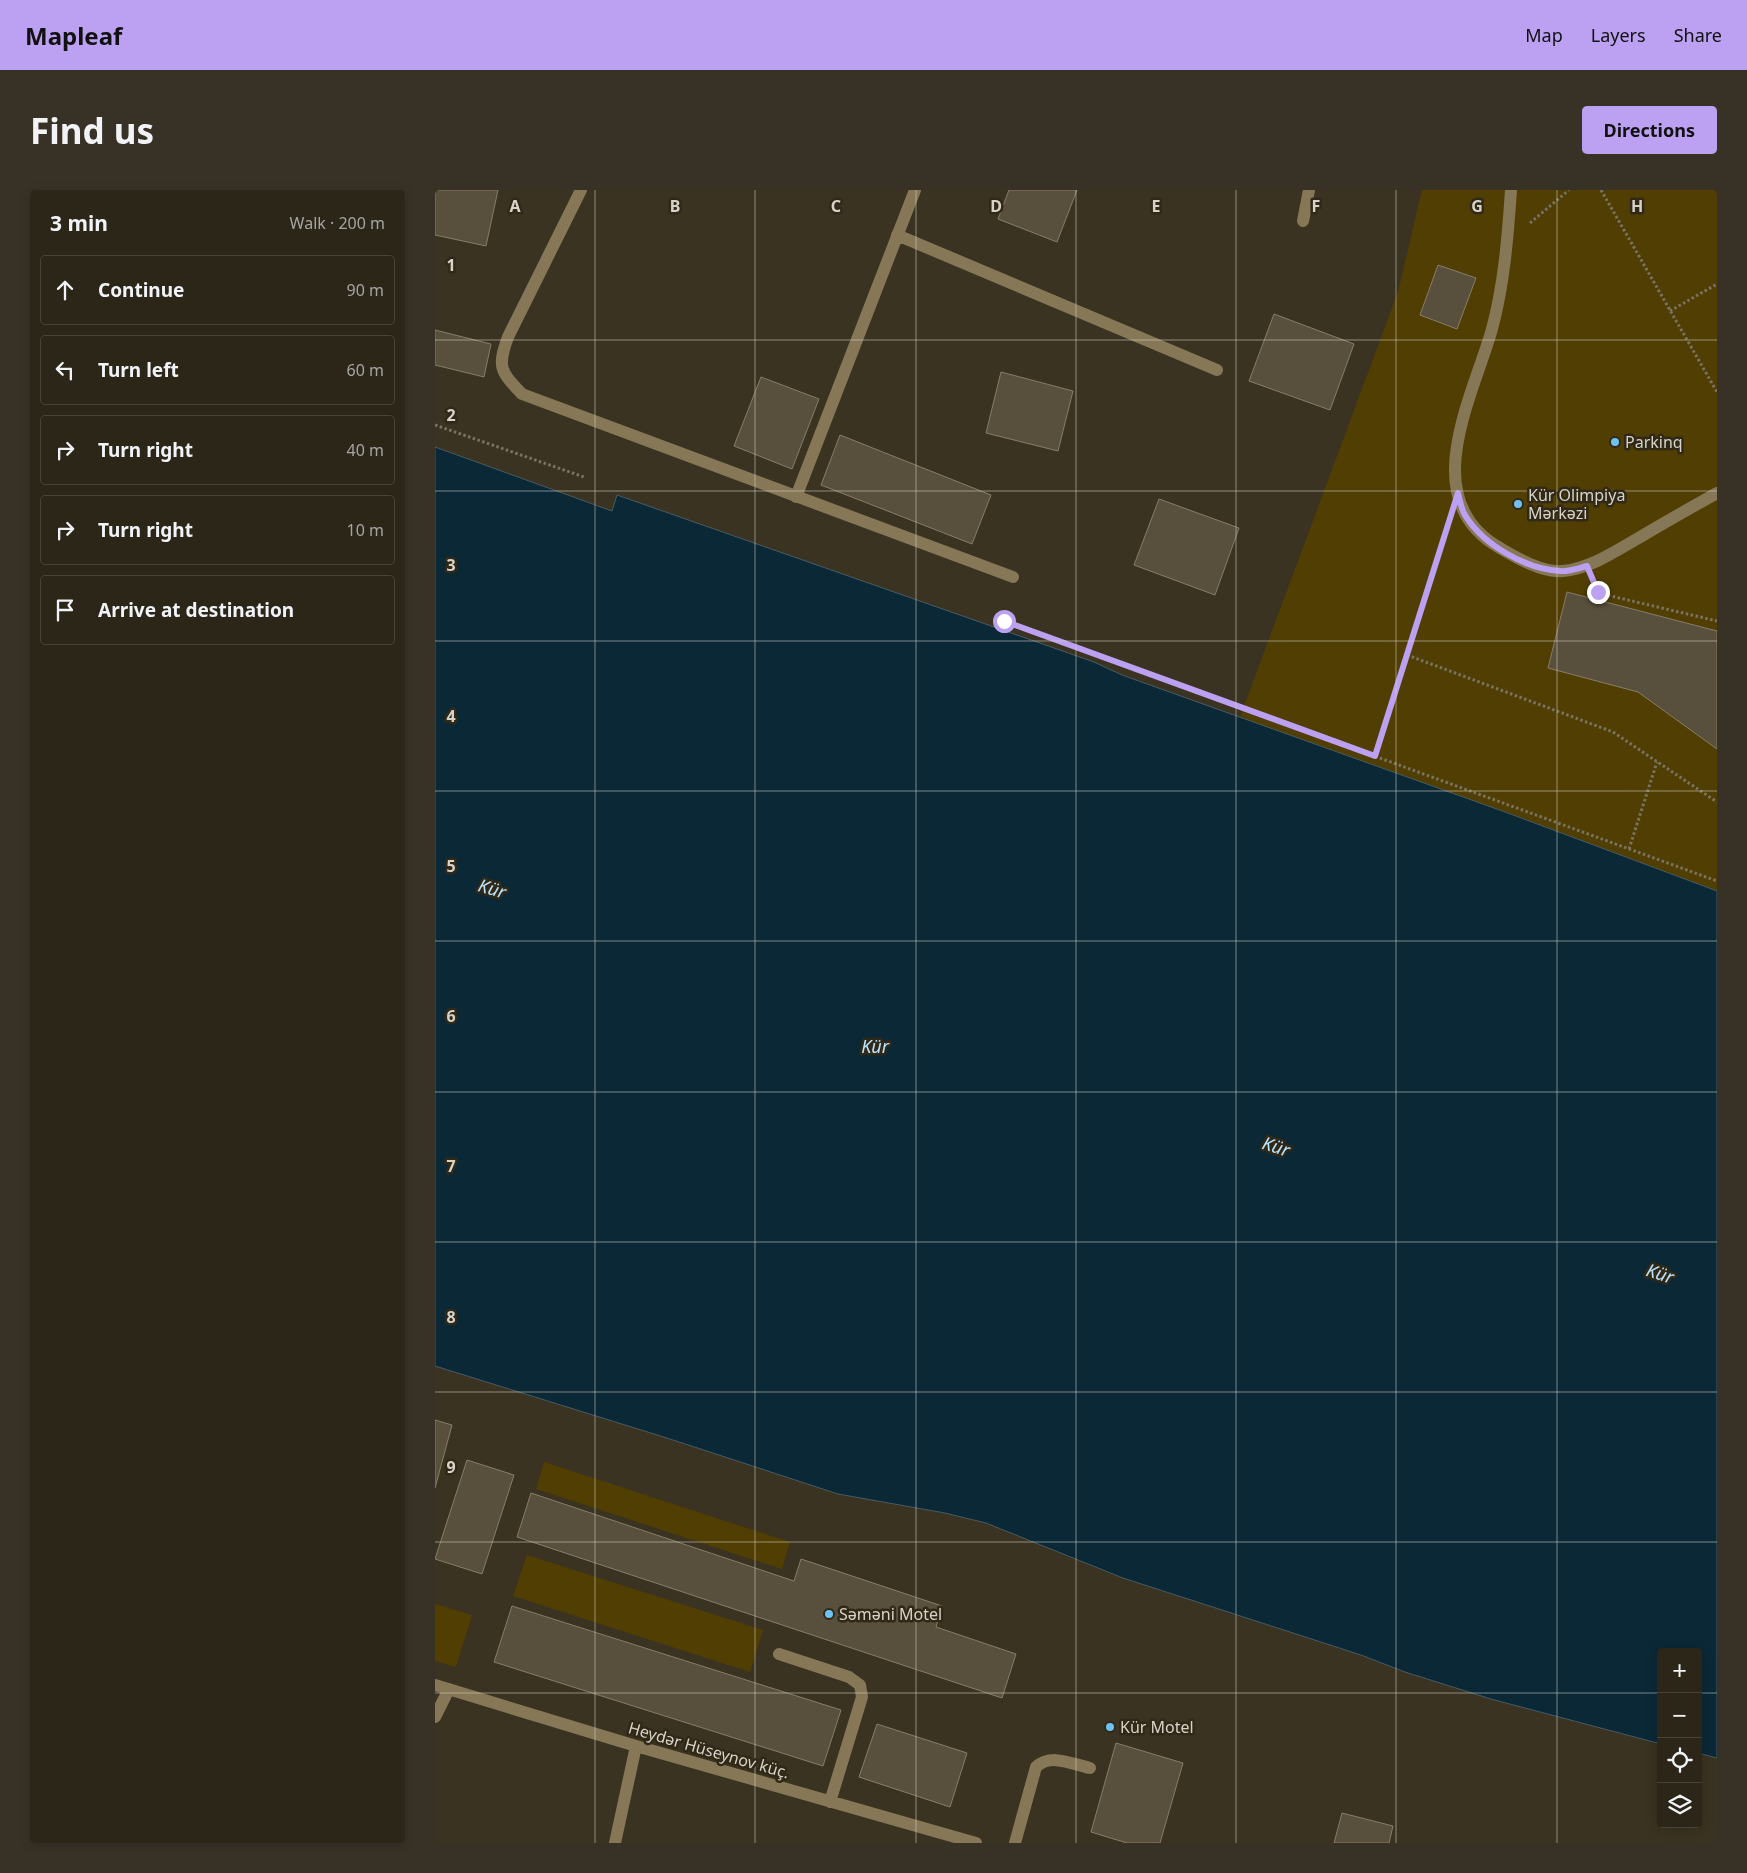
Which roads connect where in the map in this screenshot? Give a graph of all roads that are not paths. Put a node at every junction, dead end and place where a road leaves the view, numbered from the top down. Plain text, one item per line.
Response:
1 (581, 190) edge
2 (915, 190) edge
3 (1309, 190) edge
4 (1511, 190) edge
5 (1303, 221) dead end
6 (897, 235) junction
7 (1217, 370) dead end
8 (1717, 492) edge
9 (796, 497) junction
10 (1013, 577) dead end
11 (779, 1654) dead end
12 (435, 1685) edge
13 (449, 1689) junction
14 (435, 1717) edge
15 (636, 1746) junction
16 (1090, 1768) dead end
17 (831, 1802) junction
18 (615, 1843) edge
19 (975, 1843) edge
20 (1015, 1843) edge

1 - 9 street
2 - 6 street
3 - 5 street
4 - 8 street
6 - 7 street
6 - 9 street
9 - 10 street
11 - 17 street
12 - 13 street, Heydər Hüseynov küç.
13 - 14 street
13 - 15 street, Heydər Hüseynov küç.
15 - 17 street, Heydər Hüseynov küç.
15 - 18 street
16 - 20 street
17 - 19 street, Heydər Hüseynov küç.

